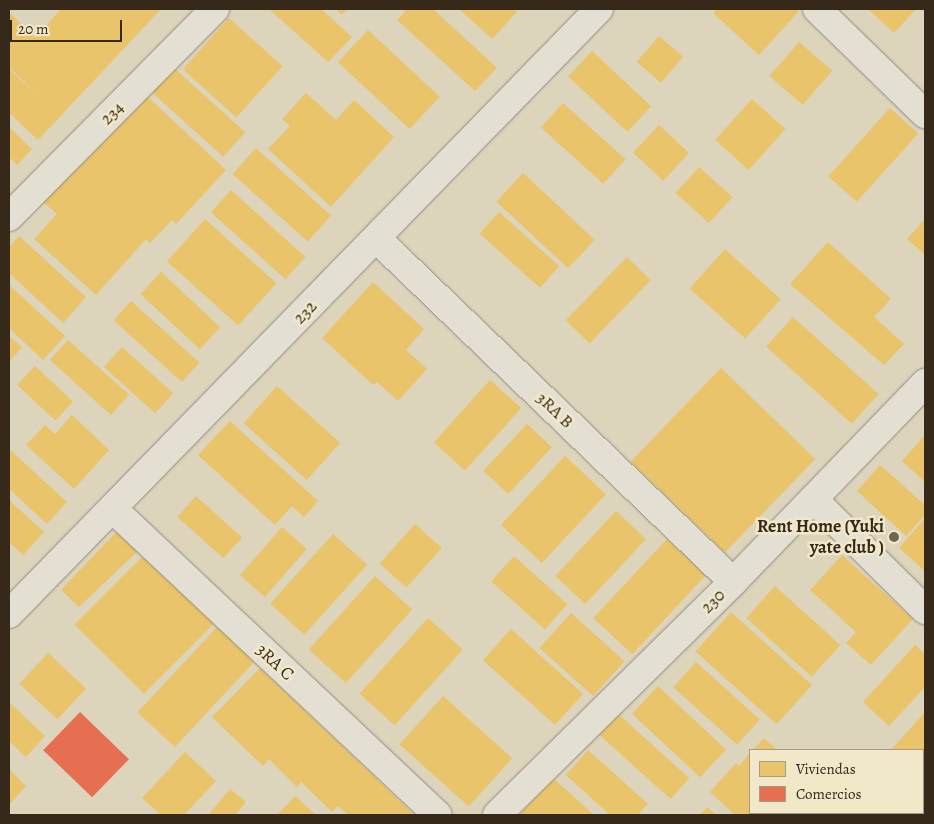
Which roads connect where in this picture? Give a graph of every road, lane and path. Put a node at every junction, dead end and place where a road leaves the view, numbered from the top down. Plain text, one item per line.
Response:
1 (215, 9) edge
2 (599, 9) edge
3 (818, 9) edge
4 (925, 114) edge
5 (9, 217) edge
6 (377, 239) junction
7 (925, 383) edge
8 (814, 499) junction
9 (113, 509) junction
10 (733, 582) junction
11 (925, 610) edge
12 (9, 614) edge
13 (438, 815) edge
14 (497, 815) edge

1 - 5 street, 234
2 - 6 street, 232
3 - 4 street
6 - 9 street, 232
6 - 10 street, 3RA B
7 - 8 street, 230
8 - 10 street, 230
8 - 11 street
9 - 12 street, 232
9 - 13 street, 3RA C
10 - 14 street, 230

